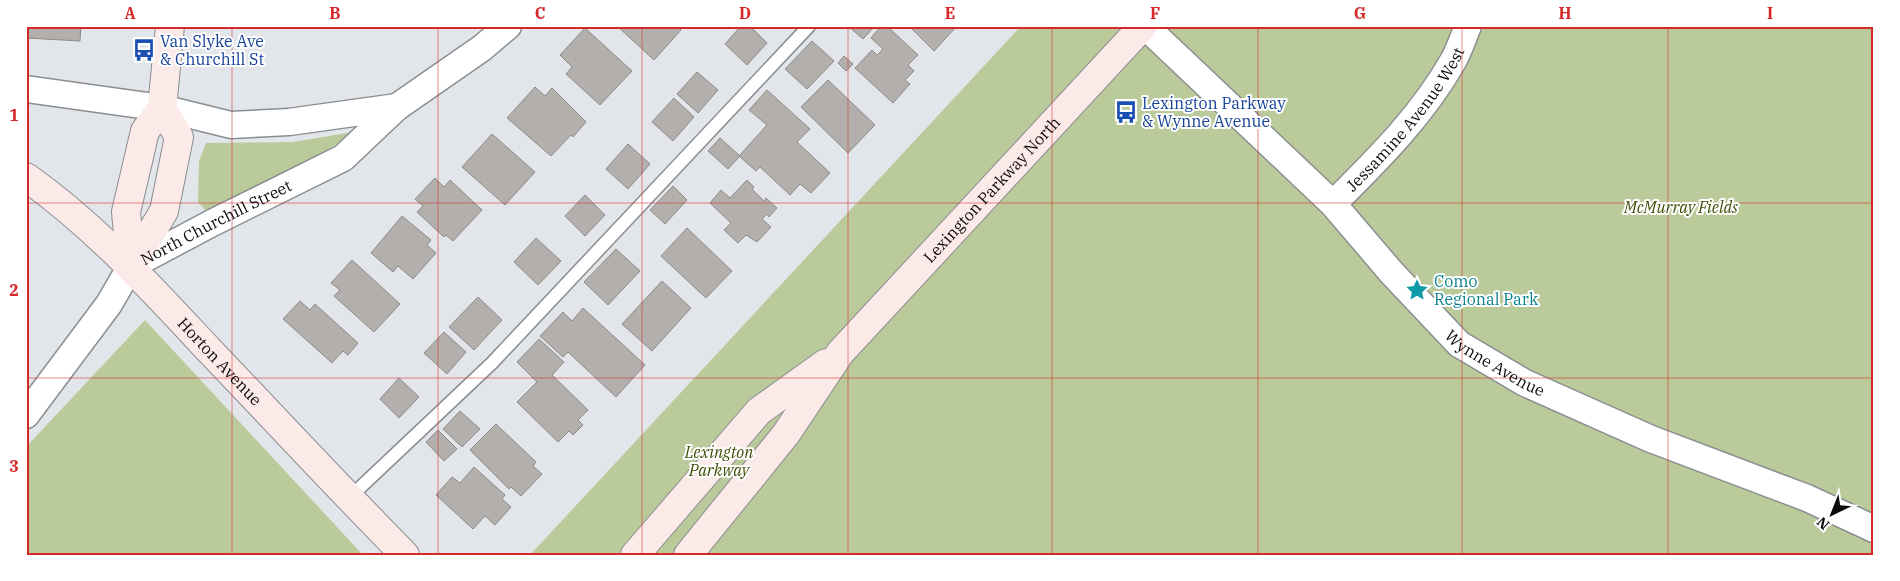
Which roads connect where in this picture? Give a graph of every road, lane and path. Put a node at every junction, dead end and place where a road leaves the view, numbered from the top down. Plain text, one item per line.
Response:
1 (170, 26) edge
2 (508, 26) edge
3 (808, 26) edge
4 (1144, 26) edge
5 (1468, 26) edge
6 (26, 90) edge
7 (397, 107) junction
8 (162, 108) junction
9 (26, 177) edge
10 (1333, 204) junction
11 (131, 266) junction
12 (840, 353) junction
13 (26, 415) edge
14 (349, 498) junction
15 (1874, 529) edge
16 (405, 555) edge
17 (635, 555) edge
18 (688, 555) edge

1 - 8 main road
2 - 7 street, North Churchill Street
3 - 14 lane
4 - 10 street, Wynne Avenue
4 - 12 main road, Lexington Parkway North
5 - 10 street, Jessamine Avenue West
6 - 8 street, North Churchill Street
7 - 8 street, North Churchill Street
7 - 11 street, North Churchill Street
8 - 11 main road
8 - 11 main road
9 - 11 main road, Horton Avenue
10 - 15 street, Wynne Avenue
11 - 13 street, North Churchill Street
11 - 14 main road, Horton Avenue
12 - 17 main road, Lexington Parkway North
12 - 18 main road, Lexington Parkway North
14 - 16 main road, Horton Avenue

